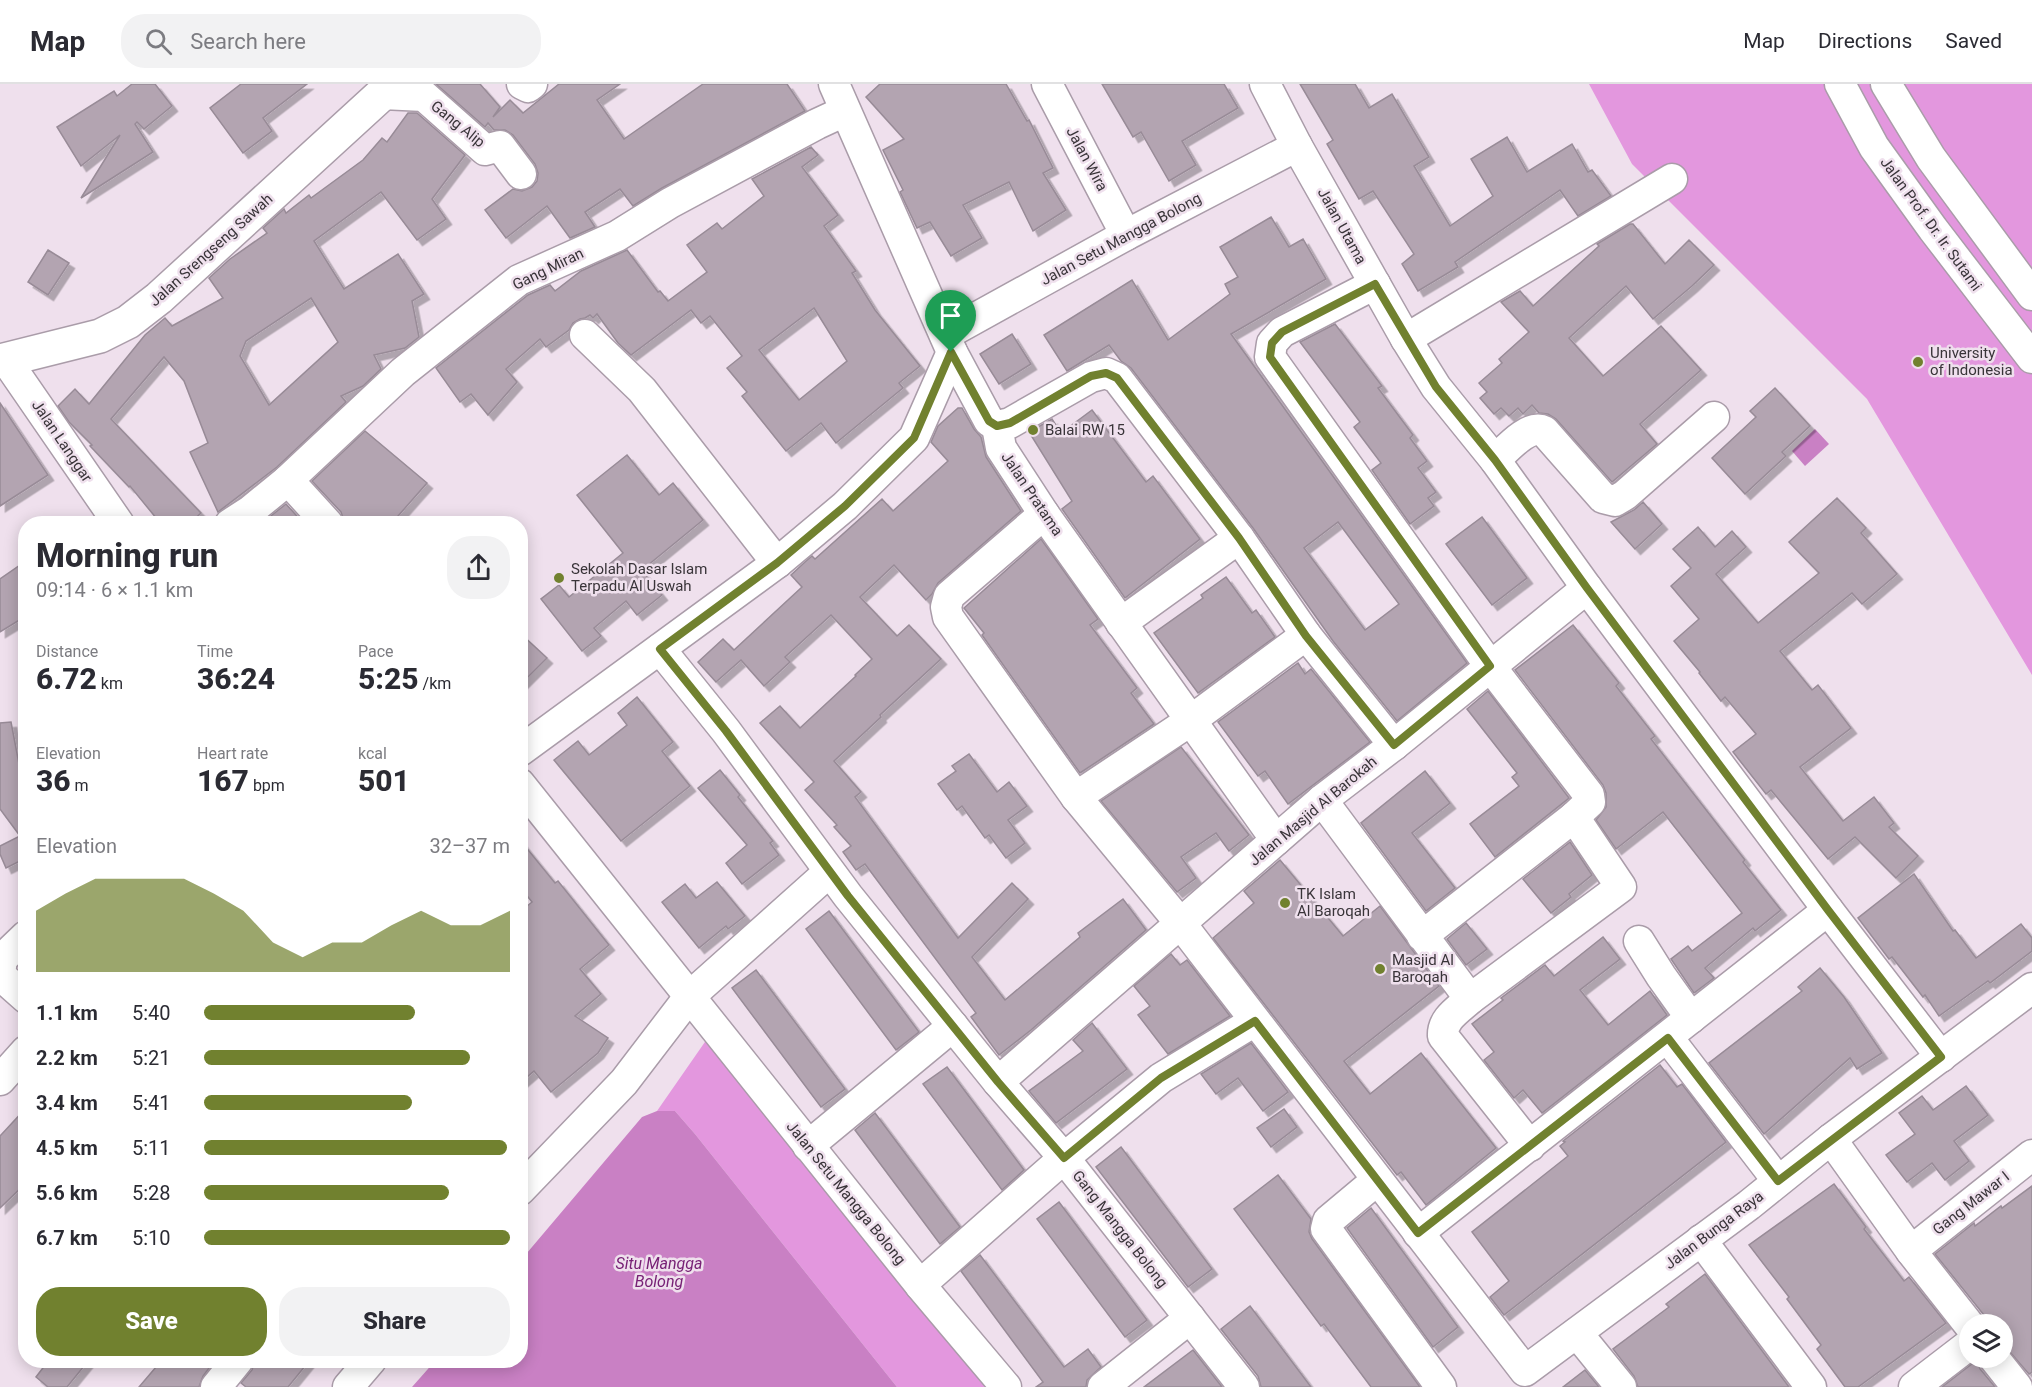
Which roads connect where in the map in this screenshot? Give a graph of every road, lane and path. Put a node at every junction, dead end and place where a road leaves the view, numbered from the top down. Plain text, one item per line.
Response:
1 (522, 84) edge
2 (532, 84) edge
3 (1047, 84) edge
4 (1265, 84) edge
5 (1840, 84) edge
6 (1886, 84) edge
7 (386, 89) edge
8 (840, 98) edge
9 (1297, 146) junction
10 (521, 174) dead end
11 (1672, 178) dead end
12 (1126, 235) junction
13 (1375, 284) junction
14 (2032, 295) edge
15 (585, 335) dead end
16 (1406, 339) junction
17 (948, 344) junction
18 (2032, 358) edge
19 (3, 360) edge
20 (1714, 417) dead end
21 (997, 426) junction
22 (1495, 460) junction
23 (288, 480) junction
24 (1044, 514) junction
25 (113, 516) edge
26 (243, 516) edge
27 (321, 516) edge
28 (1239, 538) junction
29 (777, 563) junction
30 (1587, 588) junction
31 (1121, 623) junction
32 (1306, 636) junction
33 (660, 649) junction
34 (1490, 666) junction
35 (1190, 721) junction
36 (528, 739) edge
37 (1394, 745) junction
38 (528, 794) edge
39 (1076, 797) junction
40 (1322, 800) junction
41 (1574, 817) junction
42 (1276, 840) junction
43 (829, 872) junction
44 (1828, 910) junction
45 (1180, 924) junction
46 (1422, 936) junction
47 (1639, 941) dead end
48 (18, 944) edge
49 (2032, 988) edge
50 (18, 991) edge
51 (689, 997) junction
52 (1470, 999) junction
53 (1691, 1018) junction
54 (1255, 1021) junction
55 (953, 1026) junction
56 (1668, 1038) junction
57 (1941, 1057) junction
58 (18, 1061) edge
59 (0, 1080) edge
60 (998, 1082) junction
61 (1831, 1139) junction
62 (808, 1146) junction
63 (1530, 1146) junction
64 (2032, 1155) edge
65 (1064, 1158) junction
66 (1377, 1180) junction
67 (1778, 1181) junction
68 (528, 1182) edge
69 (1418, 1233) junction
70 (1701, 1240) junction
71 (1911, 1251) junction
72 (920, 1285) junction
73 (1961, 1314) edge
74 (1190, 1318) junction
75 (1577, 1333) junction
76 (1959, 1352) edge
77 (231, 1368) edge
78 (364, 1368) edge
79 (2002, 1368) edge
80 (216, 1387) edge
81 (348, 1387) edge
82 (1006, 1387) edge
83 (1103, 1387) edge
84 (1244, 1387) edge
85 (1441, 1387) edge
86 (1621, 1387) edge
87 (1811, 1387) edge
88 (1914, 1387) edge
89 (2017, 1387) edge

1 - 2 street
3 - 12 street, Jalan Wira
4 - 9 street, Jalan Utama
5 - 18 street, Jalan Prof. Dr. Ir. Sutami
6 - 14 street
7 - 10 street, Gang Alip
7 - 19 street, Jalan Srengseng Sawah
8 - 17 street, Jalan Pratama
8 - 23 street, Gang Miran
9 - 12 street, Jalan Setu Mangga Bolong
9 - 13 street, Jalan Utama
11 - 16 street
12 - 17 street, Jalan Setu Mangga Bolong
13 - 16 street, Jalan Utama
13 - 34 street
15 - 29 street
16 - 22 street, Jalan Utama
17 - 21 street, Jalan Pratama
17 - 29 street
19 - 25 street, Jalan Langgar
20 - 22 street
21 - 24 street, Jalan Pratama
21 - 28 street
22 - 30 street, Jalan Utama
23 - 26 street
23 - 27 street
24 - 31 street, Jalan Pratama
24 - 39 street
28 - 31 street
28 - 32 street
29 - 33 street
30 - 34 street, Jalan Masjid Al Barokah
30 - 44 street, Jalan Utama
31 - 35 street, Jalan Pratama
32 - 35 street
32 - 37 street
33 - 36 street
33 - 43 street, Gang Mangga Bolong
34 - 37 street, Jalan Masjid Al Barokah
34 - 41 street
35 - 39 street
35 - 42 street, Jalan Pratama
37 - 40 street, Jalan Masjid Al Barokah
38 - 51 street, Jalan Setu Mangga Bolong
39 - 45 street
40 - 42 street, Jalan Masjid Al Barokah
40 - 46 street
41 - 46 street
41 - 52 street
42 - 45 street, Jalan Masjid Al Barokah
43 - 51 street
43 - 55 street, Gang Mangga Bolong
44 - 53 street
44 - 57 street, Jalan Utama
45 - 54 street
45 - 60 street, Jalan Masjid Al Barokah
46 - 52 street
47 - 53 street
48 - 50 street
49 - 57 street, Jalan Bunga Raya
51 - 62 street, Jalan Setu Mangga Bolong
51 - 68 street
52 - 63 street
53 - 56 street
54 - 65 street
54 - 66 street
55 - 60 street, Gang Mangga Bolong
55 - 62 street
56 - 63 street
56 - 67 street
57 - 61 street, Jalan Bunga Raya
58 - 59 street
60 - 65 street, Gang Mangga Bolong
61 - 67 street, Jalan Bunga Raya
61 - 71 street
62 - 72 street, Jalan Setu Mangga Bolong
63 - 69 street
64 - 71 street, Gang Mawar I
65 - 72 street
65 - 74 street, Gang Mangga Bolong
66 - 69 street
66 - 85 street
67 - 70 street, Jalan Bunga Raya
69 - 75 street, Jalan Bunga Raya
70 - 75 street, Jalan Bunga Raya
70 - 87 street
71 - 73 street
72 - 82 street, Jalan Setu Mangga Bolong
74 - 83 street
74 - 84 street, Gang Mangga Bolong
75 - 86 street
76 - 88 street
77 - 80 street
78 - 81 street
79 - 89 street

